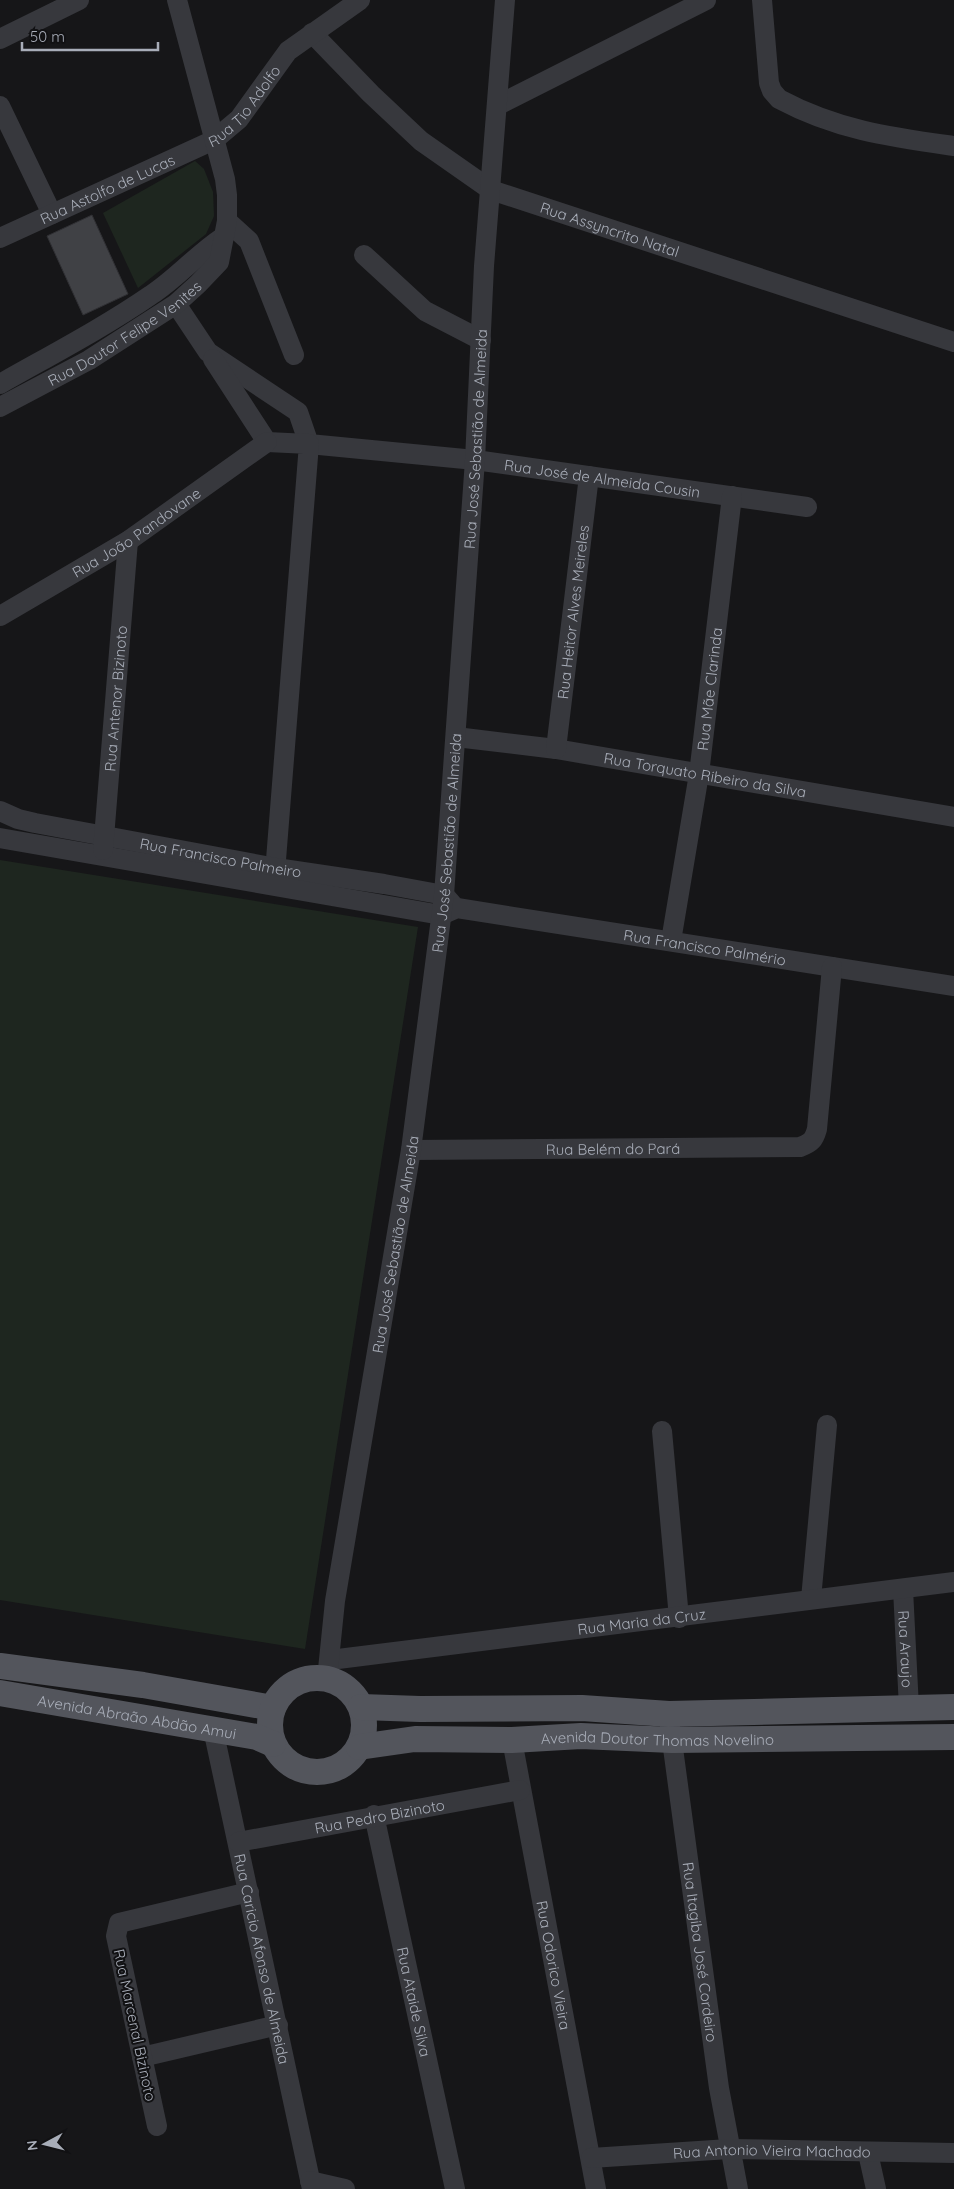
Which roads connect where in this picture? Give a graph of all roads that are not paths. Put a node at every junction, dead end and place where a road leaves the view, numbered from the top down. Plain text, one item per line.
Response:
1 (79, 0) edge
2 (177, 0) edge
3 (360, 0) edge
4 (505, 0) edge
5 (706, 0) edge
6 (762, 0) edge
7 (312, 33) junction
8 (0, 39) edge
9 (498, 105) junction
10 (0, 106) edge
11 (214, 140) junction
12 (954, 146) edge
13 (491, 190) junction
14 (52, 214) junction
15 (225, 229) junction
16 (0, 238) edge
17 (364, 256) dead end
18 (176, 304) junction
19 (481, 340) junction
20 (954, 342) edge
21 (208, 352) junction
22 (294, 354) dead end
23 (0, 384) edge
24 (0, 407) edge
25 (267, 442) junction
26 (308, 444) junction
27 (475, 460) junction
28 (589, 476) junction
29 (732, 496) junction
30 (807, 507) dead end
31 (128, 541) junction
32 (0, 616) edge
33 (456, 736) junction
34 (556, 749) junction
35 (699, 774) junction
36 (954, 817) edge
37 (2, 819) edge
38 (0, 838) edge
39 (104, 845) junction
40 (275, 876) junction
41 (447, 906) junction
42 (671, 941) junction
43 (832, 967) junction
44 (954, 986) edge
45 (411, 1150) junction
46 (827, 1425) dead end
47 (662, 1431) dead end
48 (954, 1582) edge
49 (903, 1589) junction
50 (811, 1599) junction
51 (679, 1618) junction
52 (0, 1666) edge
53 (328, 1669) junction
54 (0, 1693) edge
55 (361, 1707) junction
56 (954, 1707) edge
57 (273, 1708) junction
58 (909, 1708) junction
59 (669, 1714) junction
60 (213, 1729) junction
61 (954, 1737) edge
62 (512, 1740) junction
63 (672, 1740) junction
64 (274, 1744) junction
65 (360, 1747) junction
66 (520, 1790) junction
67 (374, 1815) junction
68 (238, 1842) junction
69 (249, 1892) junction
70 (278, 2025) junction
71 (142, 2057) junction
72 (157, 2126) dead end
73 (729, 2149) junction
74 (868, 2153) junction
75 (954, 2153) edge
76 (591, 2158) junction
77 (311, 2185) edge
78 (345, 2189) edge
79 (455, 2189) edge
80 (596, 2189) edge
81 (738, 2189) edge
82 (876, 2189) edge

1 - 8 street
2 - 11 street, Rua Tio Adolfo
3 - 7 street, Rua Tio Adolfo
4 - 9 street, Rua José Sebastião de Almeida
5 - 9 street
6 - 12 street
7 - 11 street, Rua Tio Adolfo
7 - 13 street, Rua Assyncrito Natal
9 - 13 street, Rua José Sebastião de Almeida
10 - 14 street
11 - 14 street, Rua Astolfo de Lucas
11 - 15 street, Rua Doutor Felipe Venites
13 - 19 street, Rua José Sebastião de Almeida
13 - 20 street, Rua Assyncrito Natal
14 - 16 street, Rua Astolfo de Lucas
15 - 18 street, Rua Doutor Felipe Venites
15 - 22 street
15 - 23 street, Rua Doutor Felipe Venites
17 - 19 street
18 - 21 street
18 - 24 street, Rua Doutor Felipe Venites
19 - 27 street, Rua José Sebastião de Almeida
21 - 25 street
21 - 26 street
25 - 26 street, Rua José de Almeida Cousin
25 - 31 street, Rua João Pandovane
26 - 27 street, Rua José de Almeida Cousin
26 - 40 street
27 - 28 street, Rua José de Almeida Cousin
27 - 33 street, Rua José Sebastião de Almeida
28 - 29 street, Rua José de Almeida Cousin
28 - 34 street, Rua Heitor Alves Meireles
29 - 30 street, Rua José de Almeida Cousin
29 - 35 street, Rua Mãe Clarinda
31 - 32 street, Rua João Pandovane
31 - 39 street, Rua Antenor Bizinoto
33 - 34 street, Rua Torquato Ribeiro da Silva
33 - 41 street, Rua José Sebastião de Almeida
34 - 35 street, Rua Torquato Ribeiro da Silva
35 - 36 street, Rua Torquato Ribeiro da Silva
35 - 42 street, Rua Mãe Clarinda
37 - 39 street, Rua Francisco Palmeiro
38 - 39 street, Rua Francisco Palmeiro
39 - 40 street, Rua Francisco Palmeiro
40 - 41 street, Rua Francisco Palmeiro
41 - 42 street, Rua Francisco Palmério
41 - 45 street, Rua José Sebastião de Almeida
42 - 43 street, Rua Francisco Palmério
43 - 44 street, Rua Francisco Palmério
43 - 45 street, Rua Belém do Pará
45 - 53 street, Rua José Sebastião de Almeida
46 - 50 street
47 - 51 street
48 - 49 street, Rua Maria da Cruz
49 - 50 street, Rua Maria da Cruz
49 - 58 street, Rua Araujo
50 - 51 street, Rua Maria da Cruz
51 - 53 street, Rua Maria da Cruz
52 - 57 main road, Avenida Abraão Abdão Amui
53 - 55 main road
53 - 57 main road
54 - 60 main road, Avenida Abraão Abdão Amui
55 - 59 main road, Avenida Doutor Thomas Novelino
55 - 65 main road
56 - 58 main road, Avenida Doutor Thomas Novelino
57 - 64 main road
58 - 59 main road, Avenida Doutor Thomas Novelino
59 - 63 street, Rua Itagiba José Cordeiro
60 - 64 main road, Avenida Abraão Abdão Amui
60 - 68 street, Rua Caricio Afonso de Almeida
61 - 63 main road, Avenida Doutor Thomas Novelino
62 - 63 main road, Avenida Doutor Thomas Novelino
62 - 65 main road, Avenida Doutor Thomas Novelino
62 - 66 street, Rua Odorico Vieira
63 - 73 street, Rua Itagiba José Cordeiro
64 - 65 main road
66 - 67 street, Rua Pedro Bizinoto
66 - 76 street, Rua Odorico Vieira
67 - 68 street, Rua Pedro Bizinoto
67 - 79 street, Rua Ataide Silva
68 - 69 street, Rua Caricio Afonso de Almeida
69 - 70 street, Rua Caricio Afonso de Almeida
69 - 71 street, Rua Marcenal Bizinoto
70 - 71 street
70 - 77 street, Rua Caricio Afonso de Almeida
71 - 72 street, Rua Marcenal Bizinoto
73 - 74 street, Rua Antonio Vieira Machado
73 - 76 street, Rua Antonio Vieira Machado
73 - 81 street, Rua Itagiba José Cordeiro
74 - 75 street, Rua Antonio Vieira Machado
74 - 82 street
76 - 80 street, Rua Odorico Vieira
77 - 78 street

